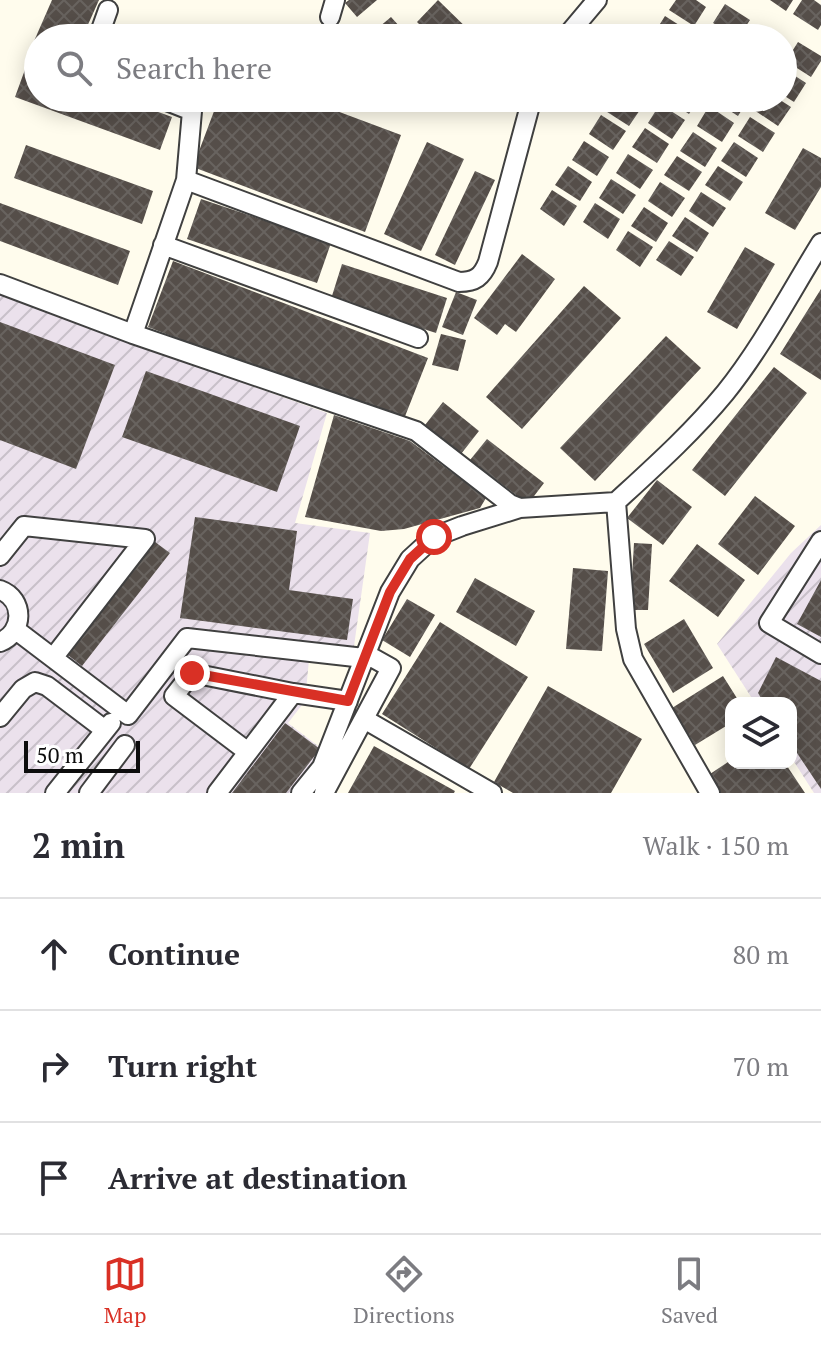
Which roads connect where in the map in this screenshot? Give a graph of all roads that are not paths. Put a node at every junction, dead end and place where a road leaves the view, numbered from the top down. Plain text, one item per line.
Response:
1 (597, 0) edge
2 (108, 10) dead end
3 (103, 24) edge
4 (577, 24) edge
5 (192, 112) edge
6 (528, 112) edge
7 (186, 180) junction
8 (821, 243) edge
9 (163, 245) junction
10 (0, 284) edge
11 (133, 334) junction
12 (418, 338) dead end
13 (616, 502) junction
14 (520, 508) junction
15 (821, 541) edge
16 (0, 556) edge
17 (0, 590) edge
18 (16, 630) junction
19 (0, 642) edge
20 (821, 654) edge
21 (365, 656) junction
22 (53, 658) junction
23 (293, 693) junction
24 (348, 701) junction
25 (121, 709) junction
26 (0, 717) edge
27 (364, 719) junction
28 (105, 730) junction
29 (125, 745) dead end
30 (248, 752) junction
31 (55, 793) edge
32 (89, 793) edge
33 (217, 793) edge
34 (301, 793) edge
35 (324, 793) edge
36 (492, 793) edge
37 (710, 793) edge

1 - 4 street
2 - 3 street
5 - 7 street
6 - 7 street
7 - 9 street
8 - 13 street
9 - 11 street
9 - 12 street
10 - 11 street
11 - 14 street
13 - 14 street
13 - 37 street
14 - 21 street
15 - 20 street
16 - 22 street
17 - 18 street
18 - 19 street
18 - 22 street
21 - 24 street
21 - 25 street
21 - 27 street
22 - 25 street
23 - 24 street
23 - 30 street
23 - 30 street
24 - 34 street
25 - 28 street
26 - 28 street
27 - 35 street
27 - 36 street
28 - 31 street
29 - 32 street
30 - 33 street

